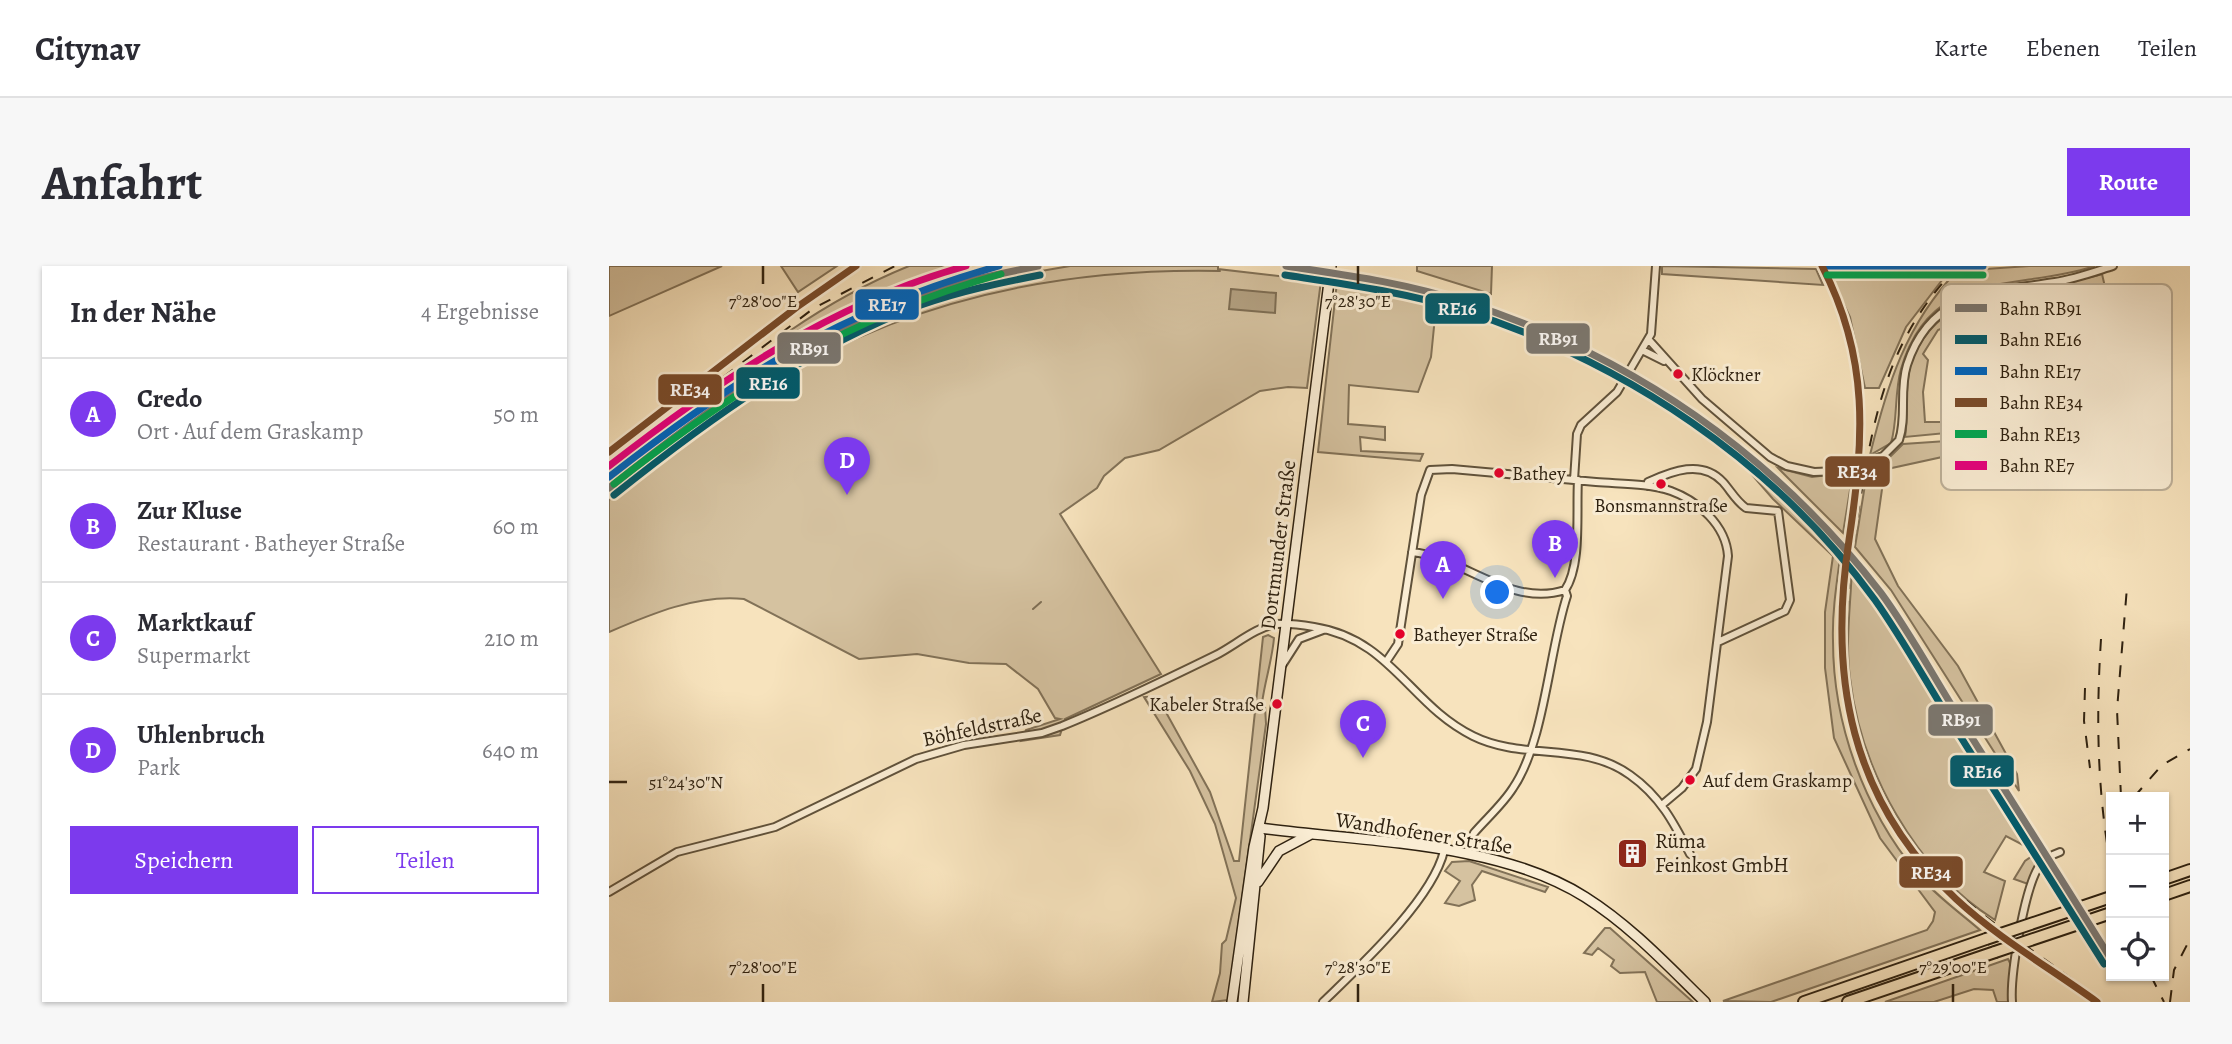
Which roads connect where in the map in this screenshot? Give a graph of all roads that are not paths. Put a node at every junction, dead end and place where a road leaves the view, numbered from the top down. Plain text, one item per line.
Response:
1 (1331, 266) edge
2 (1656, 266) edge
3 (2113, 266) edge
4 (2041, 284) edge
5 (1941, 315) edge
6 (1649, 340) junction
7 (1644, 351) junction
8 (1667, 363) junction
9 (1576, 480) junction
10 (1647, 486) junction
11 (1412, 552) junction
12 (1565, 590) junction
13 (1286, 624) junction
14 (1325, 629) junction
15 (1718, 642) junction
16 (1386, 662) junction
17 (1281, 666) junction
18 (1529, 751) junction
19 (1663, 804) junction
20 (1260, 828) junction
21 (1313, 833) junction
22 (1474, 833) dead end
23 (1444, 851) junction
24 (2060, 852) dead end
25 (1690, 854) dead end
26 (2190, 870) edge
27 (2169, 877) edge
28 (2190, 886) edge
29 (1255, 890) junction
30 (609, 892) edge
31 (2169, 893) edge
32 (2106, 899) edge
33 (2106, 915) edge
34 (1232, 1002) edge
35 (1243, 1002) edge
36 (1323, 1002) edge
37 (1705, 1002) edge
38 (1804, 1002) edge
39 (1848, 1002) edge
40 (2012, 1002) edge

1 - 13 main road, Dortmunder Straße
2 - 6 street
3 - 4 street
5 - 8 street
6 - 7 street
6 - 8 street
7 - 8 street
7 - 9 street
9 - 10 street
9 - 11 street
9 - 12 street
10 - 15 street
10 - 15 street
11 - 12 street
11 - 16 street
12 - 18 street
13 - 14 street
13 - 17 main road, Dortmunder Straße
13 - 30 street, Böhfeldstraße
14 - 16 street
14 - 17 street
15 - 19 street
16 - 18 street
17 - 20 main road, Dortmunder Straße
18 - 19 street
18 - 22 street
19 - 25 street
20 - 21 main road, Wandhofener Straße
20 - 29 main road, Dortmunder Straße
20 - 34 main road, Dortmunder Straße
21 - 23 main road, Wandhofener Straße
21 - 29 main road
23 - 36 street
23 - 37 main road, Wandhofener Straße
24 - 40 street
26 - 27 highway
28 - 31 highway
29 - 35 main road, Dortmunder Straße
32 - 38 highway, bridge
33 - 39 highway, bridge

